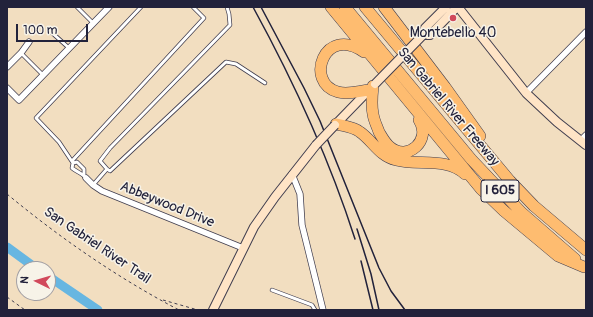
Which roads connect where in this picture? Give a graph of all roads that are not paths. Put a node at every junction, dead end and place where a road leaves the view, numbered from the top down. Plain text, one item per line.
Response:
1 (77, 7) edge
2 (109, 7) edge
3 (141, 7) edge
4 (193, 7) edge
5 (227, 7) edge
6 (331, 7) edge
7 (345, 7) edge
8 (365, 7) edge
9 (384, 7) edge
10 (439, 7) edge
11 (446, 7) edge
12 (458, 7) edge
13 (93, 23) junction
14 (429, 24) junction
15 (50, 31) dead end
16 (586, 32) edge
17 (423, 35) junction
18 (29, 42) dead end
19 (69, 48) junction
20 (21, 53) junction
21 (378, 66) junction
22 (7, 67) edge
23 (43, 75) junction
24 (265, 83) dead end
25 (372, 87) junction
26 (7, 88) edge
27 (526, 93) junction
28 (404, 98) junction
29 (440, 98) junction
30 (336, 124) junction
31 (584, 141) edge
32 (72, 162) junction
33 (494, 163) junction
34 (107, 169) junction
35 (292, 174) junction
36 (85, 176) junction
37 (93, 185) junction
38 (481, 189) junction
39 (243, 248) junction
40 (586, 250) edge
41 (586, 263) edge
42 (272, 290) dead end
43 (213, 310) edge
44 (315, 310) edge
45 (323, 310) edge

1 - 13 lane
2 - 13 street
3 - 32 lane
4 - 32 lane
5 - 34 lane
6 - 21 highway
7 - 41 highway, San Gabriel River Freeway / I 605
8 - 29 highway, San Gabriel River Freeway / I 605
9 - 33 highway
10 - 14 main road
11 - 14 main road
12 - 17 main road
12 - 27 main road
13 - 19 street
14 - 17 main road
15 - 19 lane
16 - 27 street
17 - 25 main road, bridge
18 - 20 street
19 - 23 street
20 - 22 street
20 - 23 lane
21 - 25 highway
21 - 28 highway
23 - 26 street
24 - 34 lane
25 - 28 highway
25 - 30 main road
27 - 31 main road
28 - 38 highway
29 - 33 highway, San Gabriel River Freeway / I 605
29 - 41 highway
30 - 35 main road, bridge
30 - 38 highway
32 - 36 lane
32 - 36 lane
33 - 40 highway, San Gabriel River Freeway / I 605
34 - 37 lane
35 - 39 main road
35 - 45 street
36 - 37 street, Abbeywood Drive
37 - 39 street, Abbeywood Drive
38 - 41 highway
39 - 43 main road
42 - 44 lane

